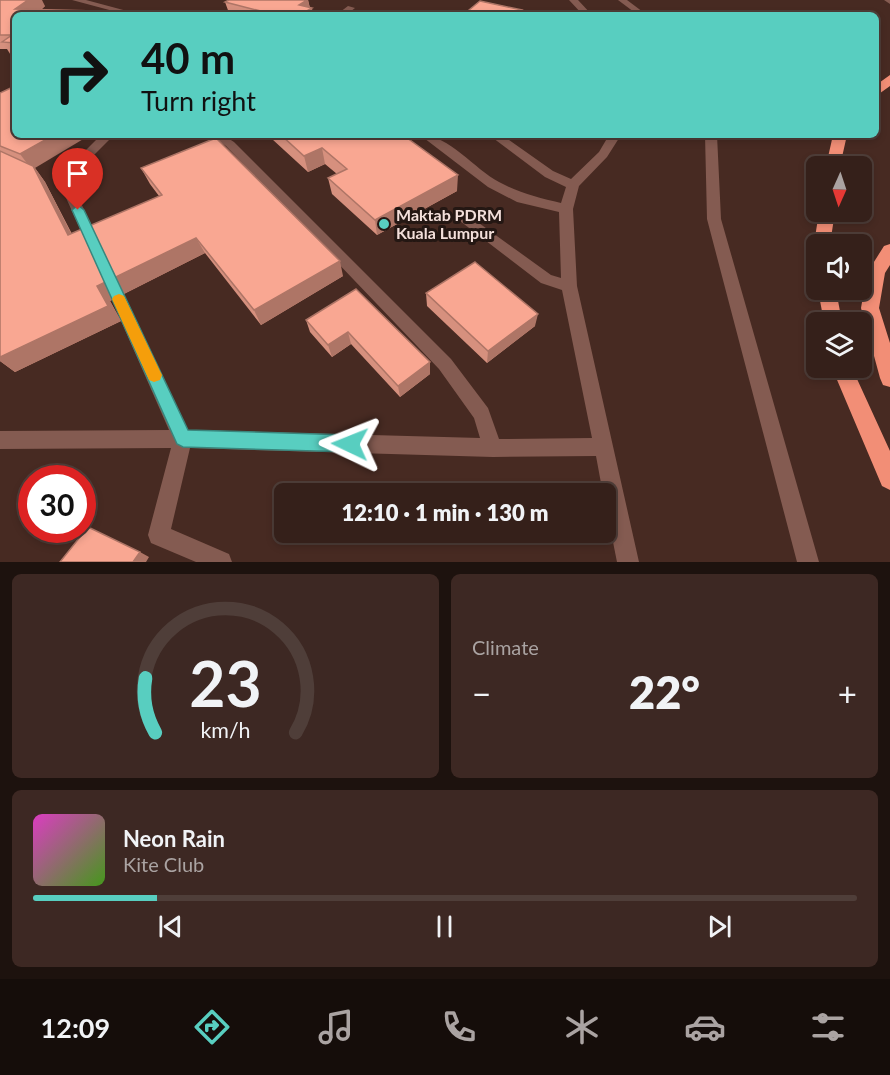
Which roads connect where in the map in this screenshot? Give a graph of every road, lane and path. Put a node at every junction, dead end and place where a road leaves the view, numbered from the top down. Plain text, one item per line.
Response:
1 (76, 0) edge
2 (573, 0) edge
3 (622, 0) edge
4 (351, 8) dead end
5 (126, 12) edge
6 (345, 12) edge
7 (585, 12) edge
8 (639, 12) edge
9 (104, 138) edge
10 (220, 138) edge
11 (430, 138) edge
12 (499, 138) edge
13 (613, 138) edge
14 (711, 138) edge
15 (839, 138) edge
16 (835, 156) edge
17 (573, 185) junction
18 (566, 209) junction
19 (467, 221) dead end
20 (890, 250) edge
21 (569, 286) junction
22 (846, 378) edge
23 (890, 378) edge
24 (183, 439) junction
25 (0, 440) edge
26 (603, 447) junction
27 (493, 448) junction
28 (890, 478) edge
29 (221, 562) edge
30 (628, 562) edge
31 (808, 562) edge

1 - 5 street
2 - 7 street
3 - 8 street
4 - 6 street
9 - 24 street
10 - 27 street
11 - 18 street
12 - 17 street
13 - 17 street
14 - 31 street
15 - 16 highway
17 - 18 street
18 - 21 street
19 - 21 street
20 - 23 highway
21 - 26 street
22 - 28 highway
24 - 25 street
24 - 27 street
24 - 29 street
26 - 27 street
26 - 30 street

